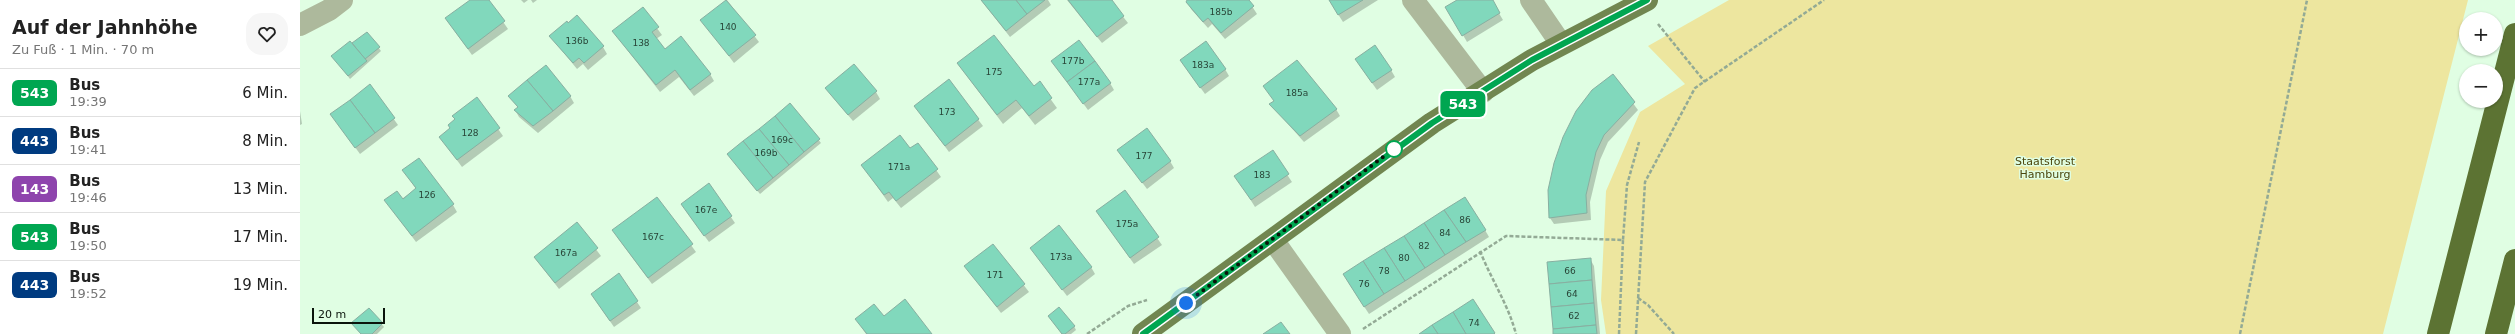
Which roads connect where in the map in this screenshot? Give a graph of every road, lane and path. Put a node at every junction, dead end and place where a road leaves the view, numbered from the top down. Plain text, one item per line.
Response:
1 (342, 0) edge
2 (1413, 0) edge
3 (1531, 0) edge
4 (1648, 0) edge
5 (1824, 0) edge
6 (2307, 0) edge
7 (1658, 24) dead end
8 (300, 26) edge
9 (2515, 34) edge
10 (1561, 44) junction
11 (1704, 82) junction
12 (1483, 92) junction
13 (1639, 142) dead end
14 (1273, 240) junction
15 (1623, 240) junction
16 (1480, 251) junction
17 (2515, 260) edge
18 (1637, 298) junction
19 (1128, 306) dead end
20 (1364, 328) dead end
21 (1087, 334) edge
22 (1143, 334) edge
23 (1340, 334) edge
24 (1516, 334) edge
25 (1619, 334) edge
26 (1636, 334) edge
27 (1674, 334) edge
28 (2240, 334) edge
29 (2438, 334) edge
30 (2496, 334) edge

1 - 8 street
2 - 12 street
3 - 10 street
4 - 10 main road
5 - 11 path
6 - 28 path
7 - 11 path
9 - 29 highway
10 - 12 main road
11 - 18 path
12 - 14 main road
13 - 15 path
14 - 22 main road
14 - 23 street
15 - 16 path
15 - 25 path
16 - 20 path
16 - 24 path
17 - 30 highway
18 - 26 path
18 - 27 path
19 - 21 path

